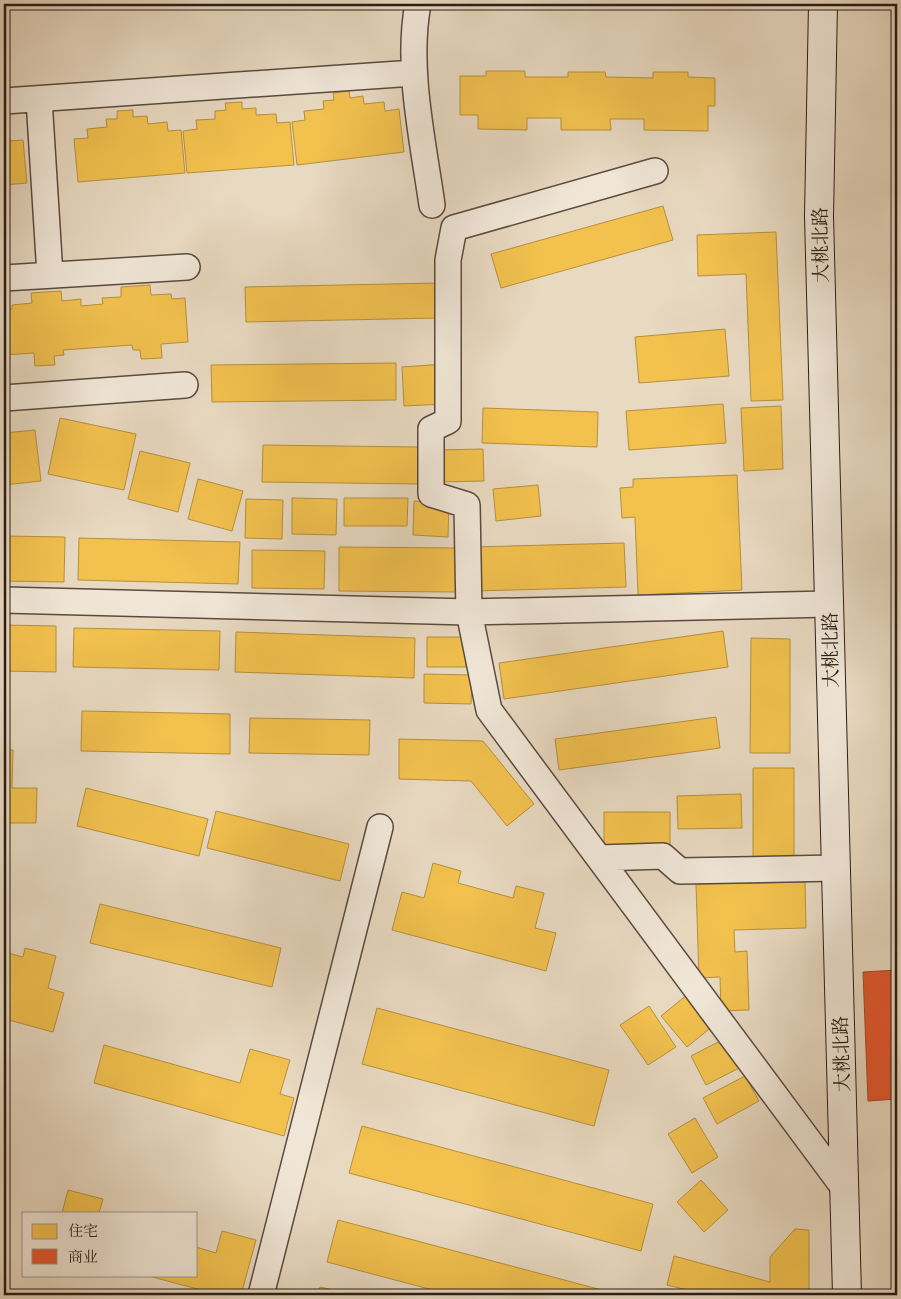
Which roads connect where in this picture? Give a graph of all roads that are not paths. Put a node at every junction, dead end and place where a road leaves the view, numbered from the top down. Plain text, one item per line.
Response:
1 (418, 4) edge
2 (823, 4) edge
3 (414, 73) junction
4 (39, 99) junction
5 (4, 101) edge
6 (655, 170) dead end
7 (432, 205) dead end
8 (187, 267) dead end
9 (50, 275) junction
10 (4, 278) edge
11 (185, 385) dead end
12 (4, 398) edge
13 (4, 600) edge
14 (829, 604) junction
15 (469, 612) junction
16 (380, 827) dead end
17 (598, 858) junction
18 (836, 868) junction
19 (844, 1188) junction
20 (261, 1295) edge
21 (847, 1295) edge

1 - 3 street
2 - 14 street, 大桃北路
3 - 4 street
3 - 7 street
4 - 5 street
4 - 9 street
6 - 15 street
8 - 9 street
9 - 10 street
11 - 12 street
13 - 15 street
14 - 15 street
14 - 18 street, 大桃北路
15 - 17 street
16 - 20 street
17 - 18 street
17 - 19 street
18 - 19 street, 大桃北路
19 - 21 street, 大桃北路

